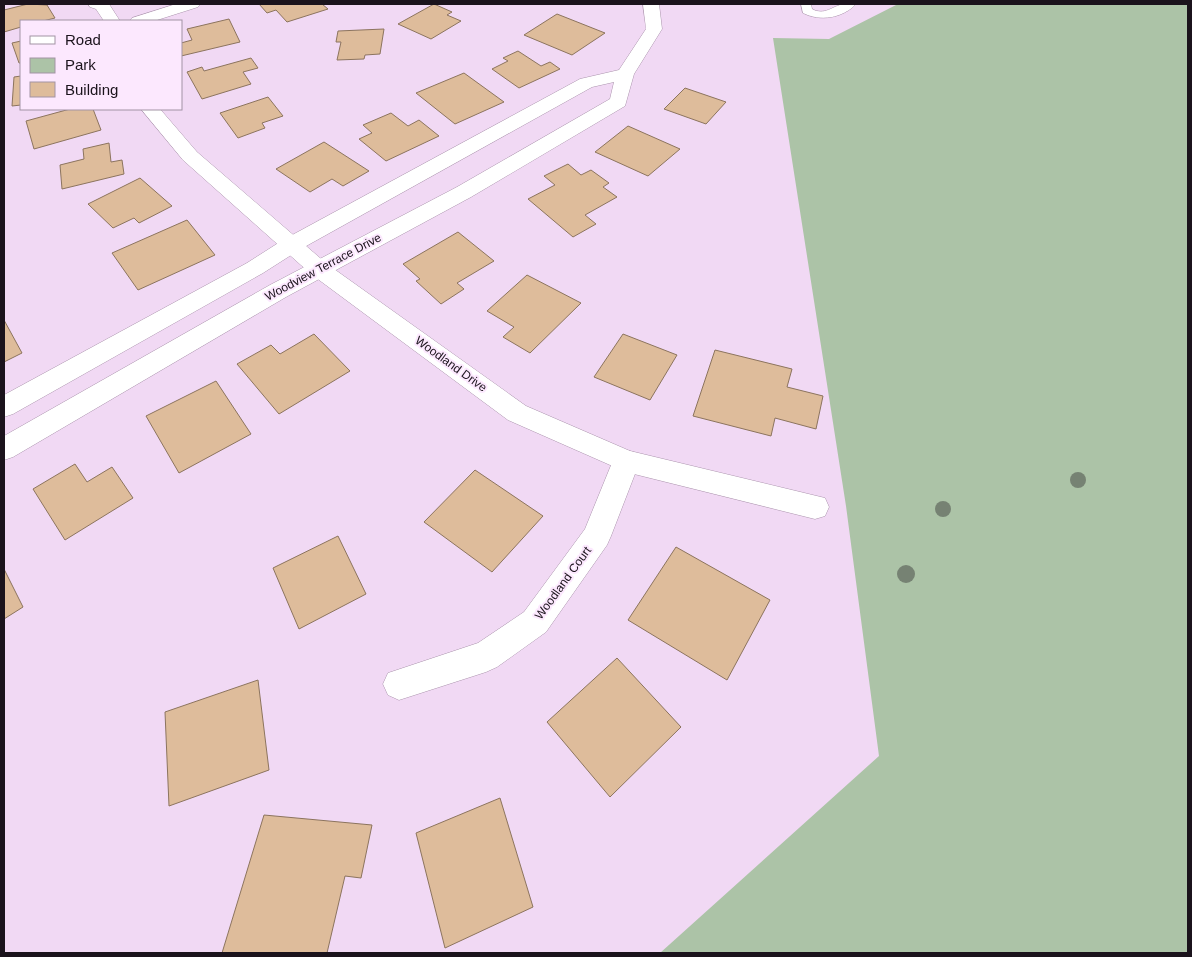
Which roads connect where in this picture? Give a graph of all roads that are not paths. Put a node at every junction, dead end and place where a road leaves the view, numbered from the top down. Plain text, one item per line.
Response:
1 (101, 4) edge
2 (192, 4) edge
3 (651, 4) edge
4 (806, 4) edge
5 (852, 4) edge
6 (111, 20) edge
7 (141, 20) edge
8 (626, 74) junction
9 (151, 110) edge
10 (291, 245) junction
11 (319, 269) junction
12 (4, 407) edge
13 (4, 449) edge
14 (626, 461) junction
15 (815, 507) dead end
16 (399, 684) dead end

1 - 6 street
2 - 7 street
3 - 8 street, Woodview Terrace Drive
4 - 5 lane
8 - 10 street
8 - 11 street, Woodview Terrace Drive
9 - 10 street, Woodland Drive
10 - 11 street, Woodland Drive
10 - 12 street
11 - 13 street, Woodview Terrace Drive
11 - 14 street, Woodland Drive
14 - 15 street, Woodland Drive
14 - 16 street, Woodland Court

